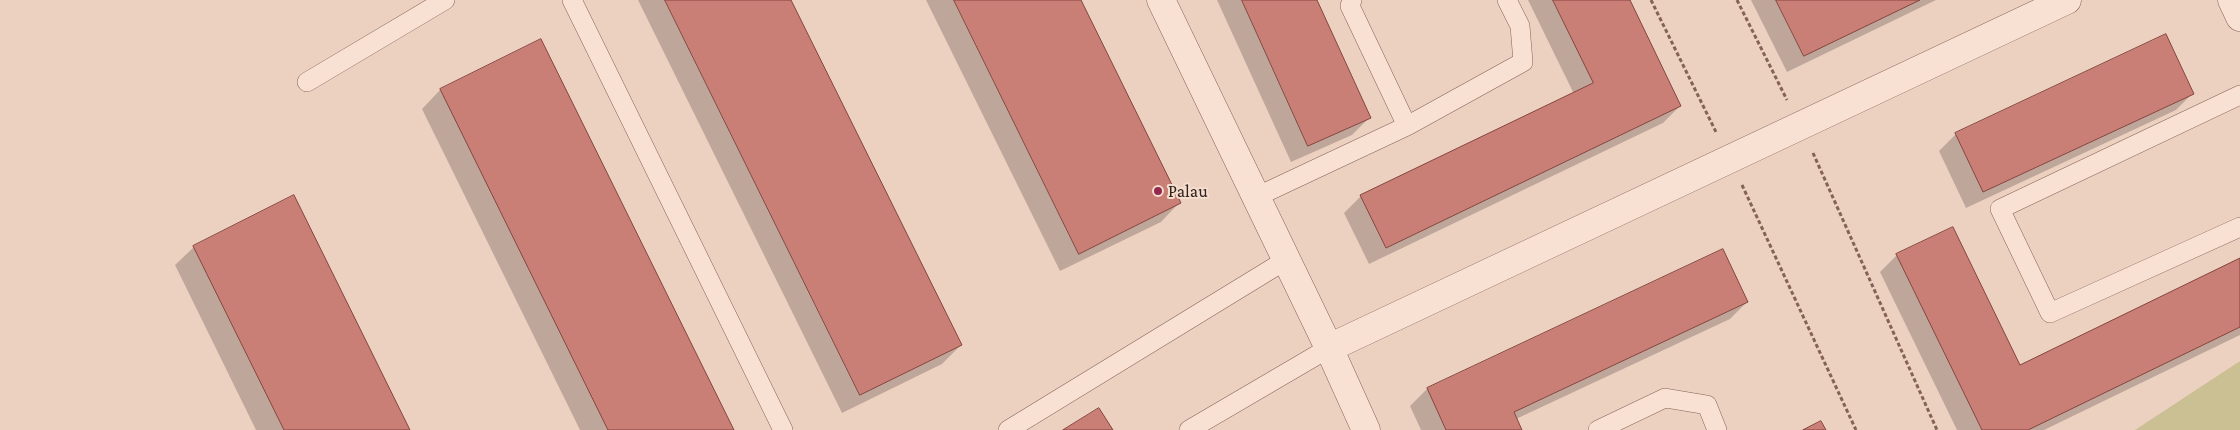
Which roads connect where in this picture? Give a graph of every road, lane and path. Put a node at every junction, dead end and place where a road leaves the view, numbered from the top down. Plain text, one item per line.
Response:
1 (445, 0) edge
2 (572, 0) edge
3 (1161, 0) edge
4 (1352, 0) edge
5 (1507, 0) edge
6 (1651, 0) edge
7 (1737, 0) edge
8 (2067, 0) edge
9 (2232, 0) edge
10 (2240, 17) edge
11 (307, 82) dead end
12 (2240, 96) edge
13 (1407, 126) junction
14 (1800, 126) junction
15 (1730, 158) junction
16 (1256, 197) junction
17 (2240, 227) edge
18 (1286, 260) junction
19 (1328, 348) junction
20 (783, 430) edge
21 (1008, 430) edge
22 (1189, 430) edge
23 (1366, 430) edge
24 (1598, 430) edge
25 (1717, 430) edge
26 (1856, 430) edge
27 (1937, 430) edge

1 - 11 lane
2 - 20 lane
3 - 16 street
4 - 13 lane
5 - 13 lane
6 - 15 path
7 - 14 path
8 - 14 street
9 - 10 street
12 - 17 lane
13 - 16 lane
14 - 15 street
14 - 27 path
15 - 19 street
15 - 26 path
16 - 18 street
18 - 19 street
18 - 21 lane
19 - 22 lane
19 - 23 street
24 - 25 lane

